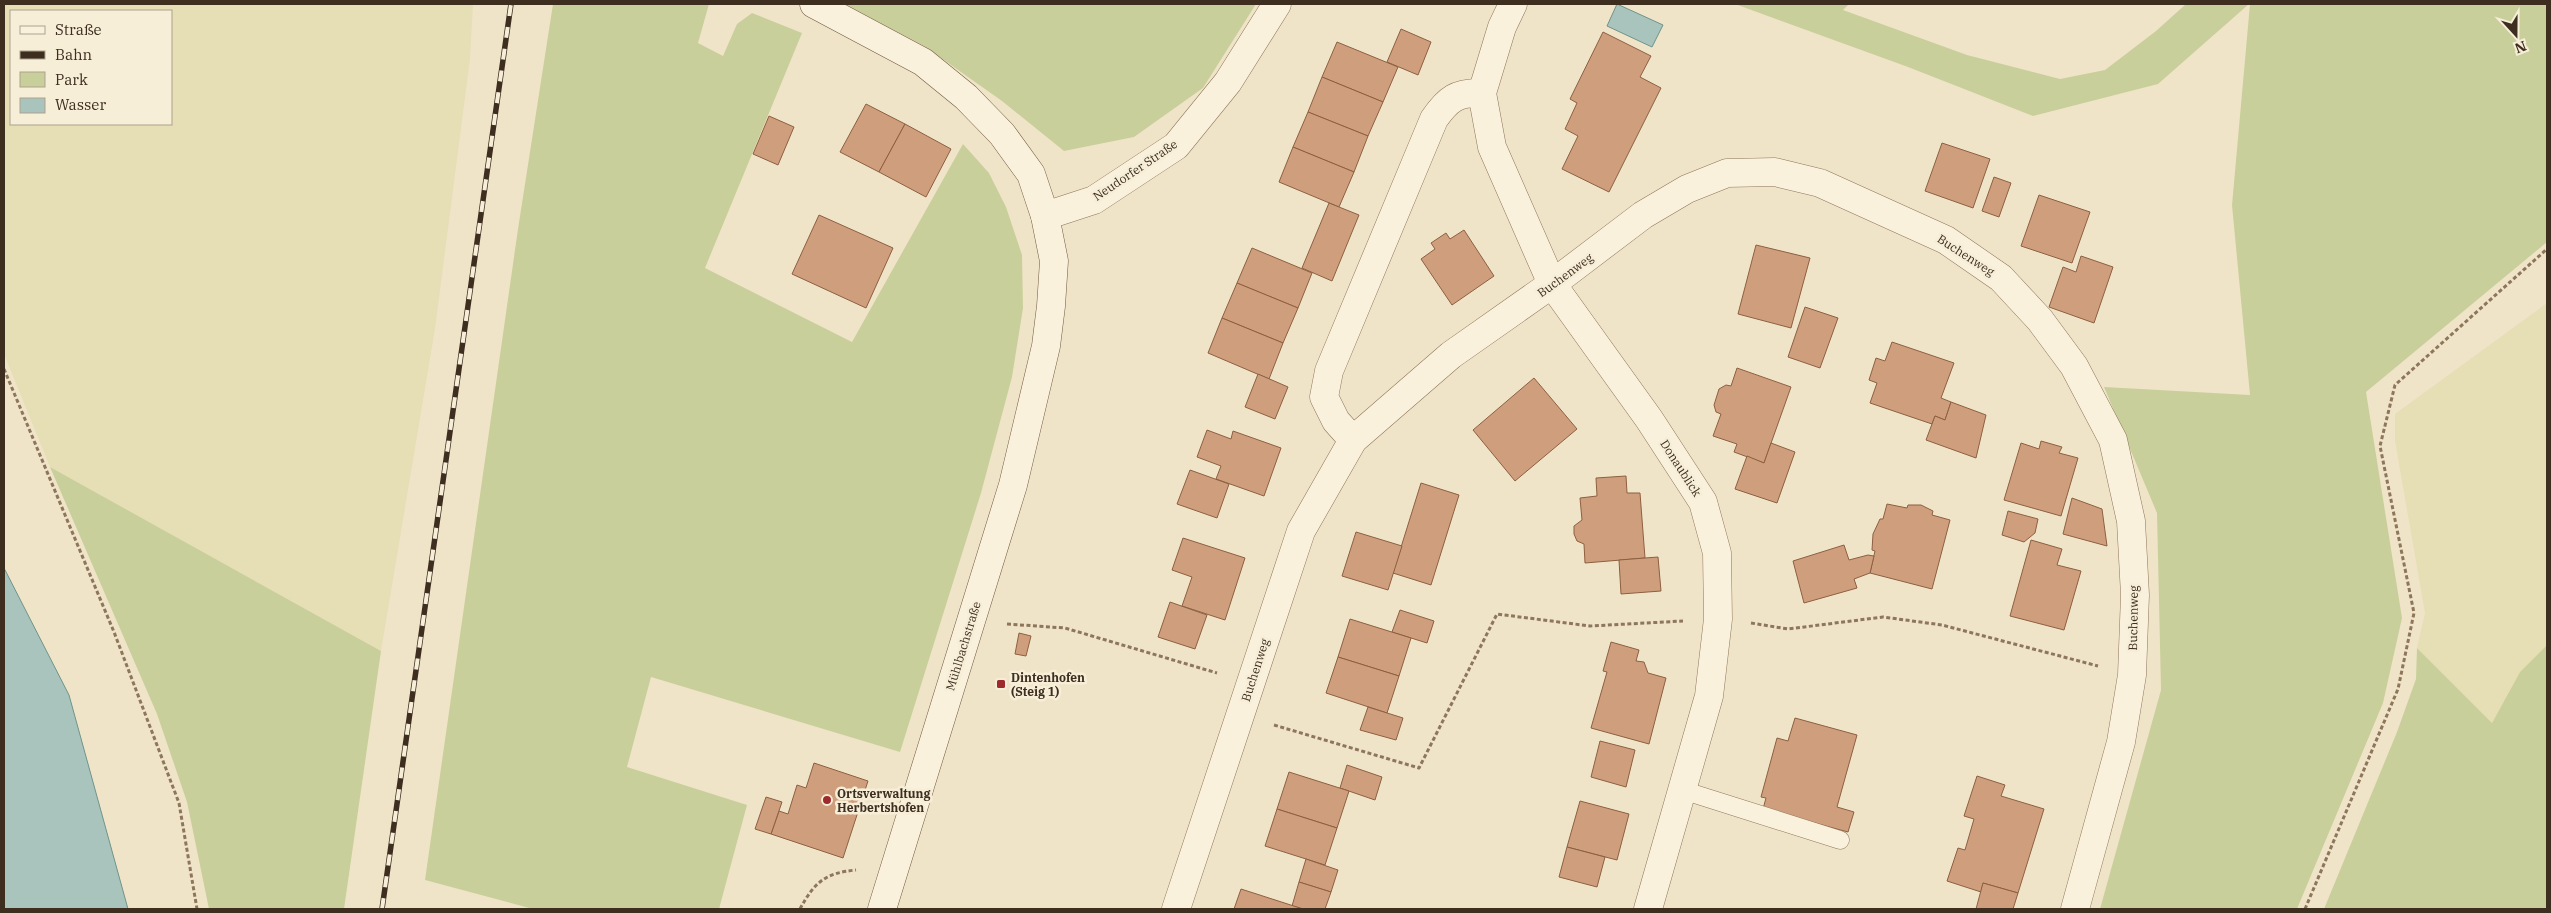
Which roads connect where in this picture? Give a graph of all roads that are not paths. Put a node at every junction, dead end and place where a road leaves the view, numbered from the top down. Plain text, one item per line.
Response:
1 (814, 4) edge
2 (1277, 4) edge
3 (1512, 4) edge
4 (1482, 93) junction
5 (1045, 216) junction
6 (1552, 284) junction
7 (1353, 440) junction
8 (1682, 790) junction
9 (1840, 840) dead end
10 (886, 897) edge
11 (1176, 909) edge
12 (1648, 909) edge
13 (2075, 909) edge

1 - 5 street, Mühlbachstraße
2 - 5 street, Neudorfer Straße
3 - 4 street
4 - 6 street, Donaublick
4 - 7 street
5 - 10 street, Mühlbachstraße
6 - 7 street, Buchenweg
6 - 8 street, Donaublick
6 - 13 street, Buchenweg
7 - 11 street, Buchenweg
8 - 9 lane
8 - 12 street, Donaublick

